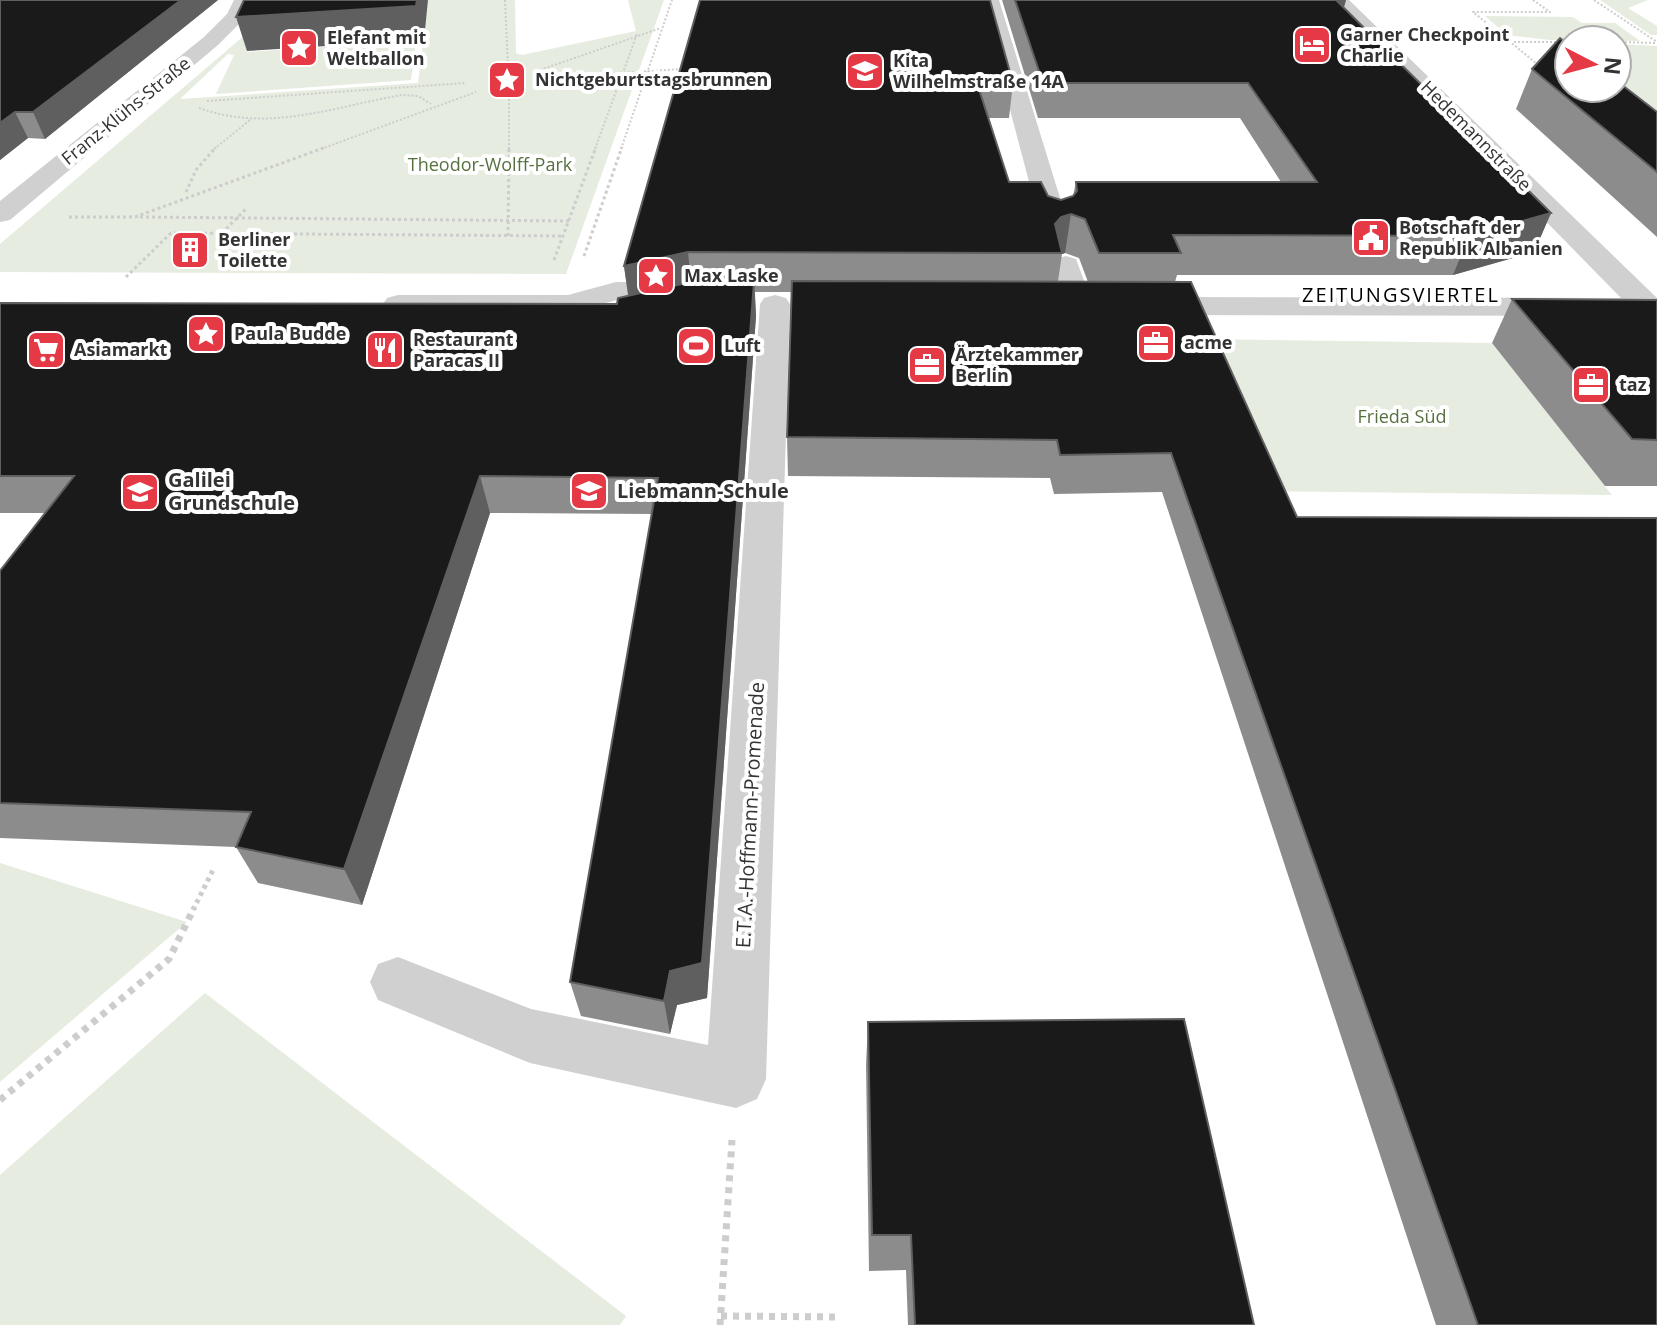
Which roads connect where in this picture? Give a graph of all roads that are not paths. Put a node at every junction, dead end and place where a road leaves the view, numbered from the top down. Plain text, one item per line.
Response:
1 (243, 0) edge
2 (990, 0) edge
3 (1338, 0) edge
4 (0, 214) edge
5 (1055, 227) edge
6 (1066, 265) edge
7 (364, 304) edge
8 (1652, 307) edge
9 (398, 982) dead end

1 - 4 street, Franz-Klühs-Straße
2 - 5 street
3 - 8 street, Hedemannstraße
6 - 8 street
7 - 9 street, E.T.A.-Hoffmann-Promenade

